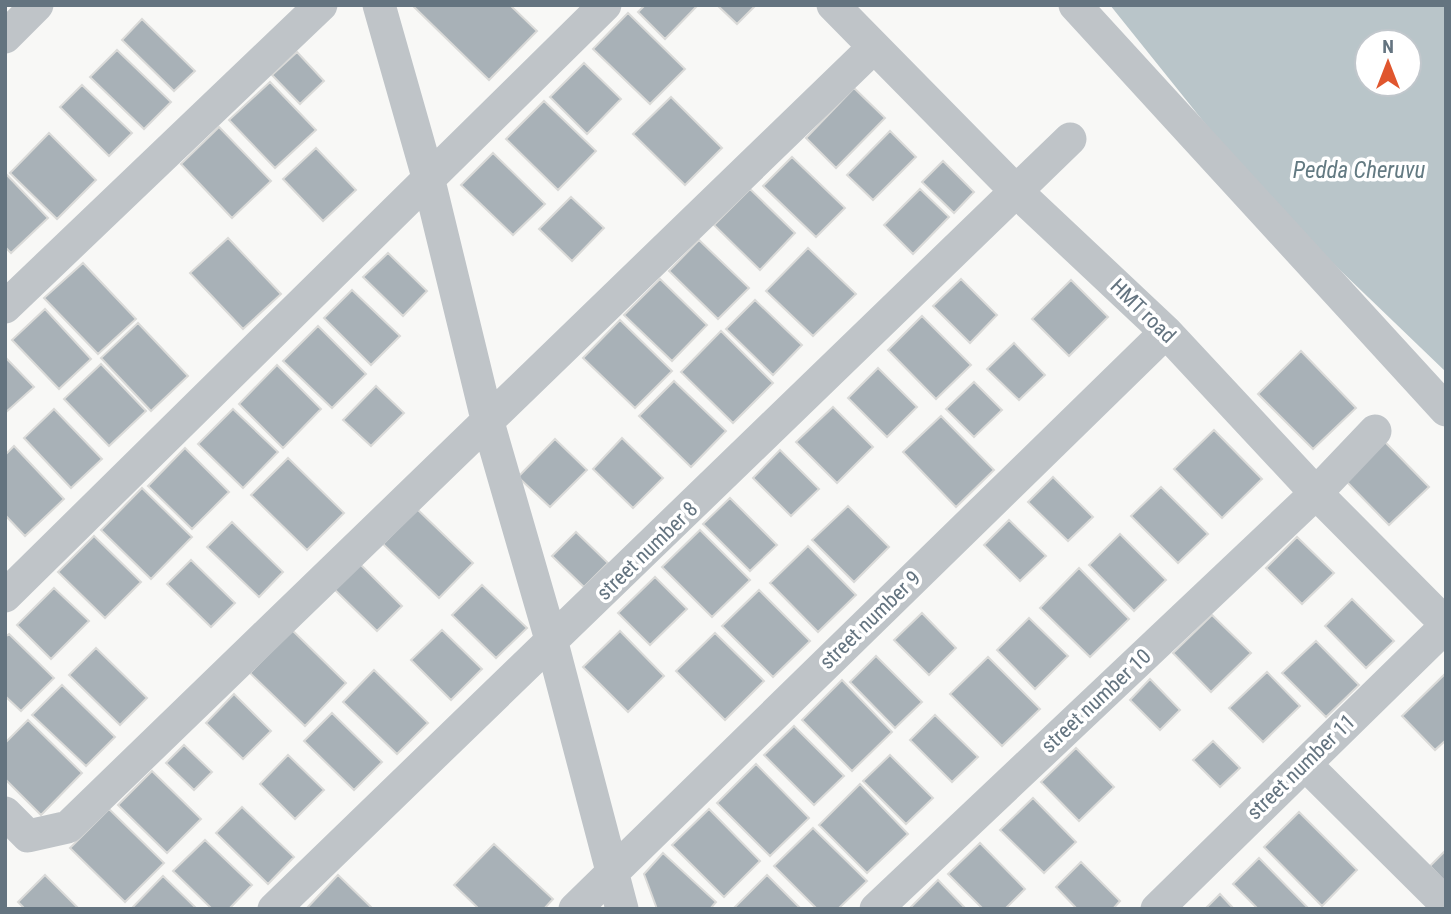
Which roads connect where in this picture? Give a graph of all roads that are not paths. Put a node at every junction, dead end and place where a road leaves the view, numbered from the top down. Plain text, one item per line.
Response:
1 (36, 5) edge
2 (321, 5) edge
3 (379, 5) edge
4 (605, 5) edge
5 (833, 5) edge
6 (1075, 5) edge
7 (5, 37) edge
8 (874, 47) junction
9 (1070, 139) dead end
10 (428, 177) junction
11 (1016, 191) junction
12 (5, 307) edge
13 (1166, 332) junction
14 (1446, 410) edge
15 (487, 419) junction
16 (1375, 431) dead end
17 (1316, 493) junction
18 (5, 596) edge
19 (1446, 625) edge
20 (552, 643) junction
21 (1305, 764) junction
22 (5, 813) edge
23 (611, 872) junction
24 (1443, 901) dead end
25 (274, 909) edge
26 (575, 909) edge
27 (622, 909) edge
28 (876, 909) edge
29 (1157, 909) edge

1 - 7 street
2 - 12 street
3 - 10 street
4 - 10 street
5 - 8 street, HMT road
6 - 14 street
8 - 11 street, HMT road
8 - 15 street
9 - 11 street, street number 8
10 - 15 street
10 - 18 street
11 - 13 street, HMT road
11 - 20 street, street number 8
13 - 17 street, HMT road
13 - 23 street, street number 9
15 - 20 street
15 - 22 street
16 - 17 street, street number 10
17 - 19 street, HMT road
17 - 28 street, street number 10
19 - 21 street, street number 11
20 - 23 street
20 - 25 street, street number 8
21 - 24 street
21 - 29 street, street number 11
23 - 26 street, street number 9
23 - 27 street

